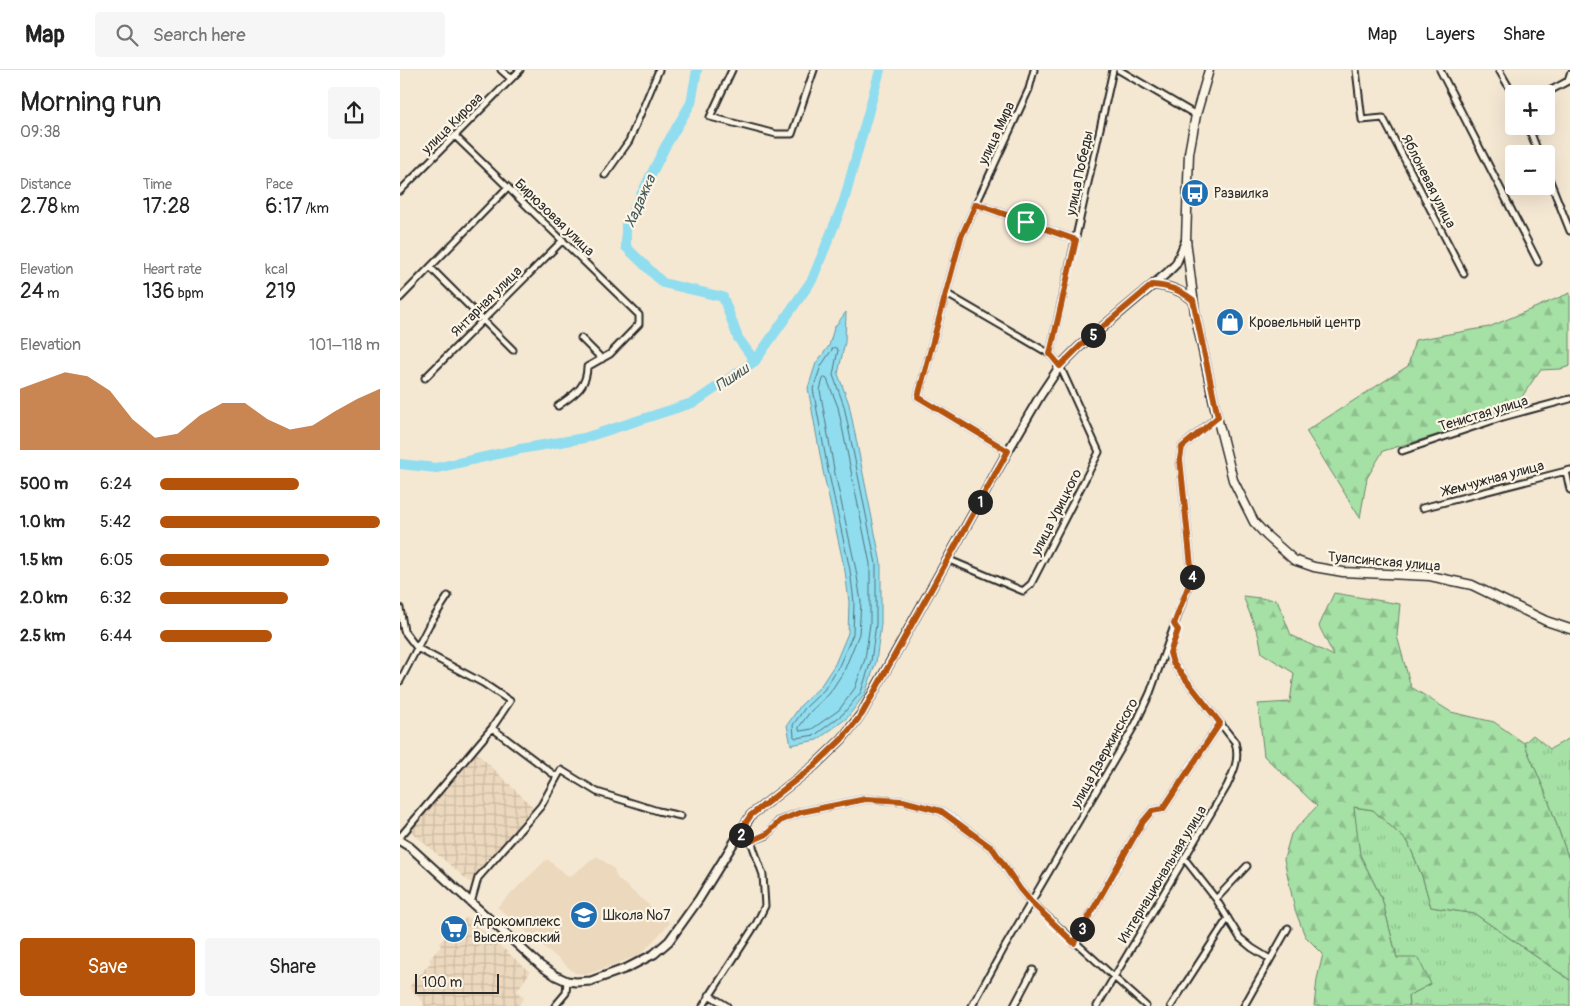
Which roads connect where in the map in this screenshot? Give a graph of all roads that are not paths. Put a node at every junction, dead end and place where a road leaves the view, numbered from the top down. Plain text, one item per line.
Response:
1 (501, 70) edge
2 (520, 70) edge
3 (659, 70) edge
4 (732, 70) edge
5 (814, 70) edge
6 (1034, 70) edge
7 (1113, 70) edge
8 (1119, 70) edge
9 (1208, 70) edge
10 (1356, 70) edge
11 (1440, 70) edge
12 (1499, 70) edge
13 (1569, 72) edge
14 (511, 79) junction
15 (1508, 85) edge
16 (1555, 88) edge
17 (1196, 114) junction
18 (455, 136) junction
19 (605, 175) dead end
20 (508, 187) junction
21 (400, 191) edge
22 (1555, 194) edge
23 (976, 204) junction
24 (1570, 231) edge
25 (563, 240) junction
26 (1076, 240) junction
27 (1186, 240) junction
28 (1538, 262) dead end
29 (430, 267) junction
30 (1464, 274) dead end
31 (1152, 285) junction
32 (947, 294) junction
33 (400, 298) edge
34 (1193, 300) junction
35 (481, 320) junction
36 (580, 338) dead end
37 (512, 350) dead end
38 (1050, 354) junction
39 (602, 358) junction
40 (1060, 366) junction
41 (425, 378) dead end
42 (1570, 399) edge
43 (558, 406) dead end
44 (1218, 417) junction
45 (1008, 451) junction
46 (1402, 451) dead end
47 (1568, 470) edge
48 (1570, 490) edge
49 (1422, 508) dead end
50 (947, 559) junction
51 (448, 596) dead end
52 (400, 608) edge
53 (1174, 624) junction
54 (1570, 629) edge
55 (417, 648) junction
56 (400, 681) edge
57 (1220, 723) junction
58 (492, 728) junction
59 (557, 777) junction
60 (681, 816) dead end
61 (738, 834) junction
62 (400, 839) edge
63 (751, 841) junction
64 (1184, 858) junction
65 (1247, 866) dead end
66 (1216, 899) junction
67 (1031, 902) junction
68 (471, 903) junction
69 (1228, 918) junction
70 (1288, 928) dead end
71 (1074, 943) junction
72 (1270, 959) junction
73 (1033, 970) dead end
74 (1114, 978) junction
75 (567, 981) junction
76 (709, 995) junction
77 (555, 1006) edge
78 (703, 1006) edge
79 (727, 1006) edge
80 (972, 1006) edge
81 (1014, 1006) edge
82 (1097, 1006) edge
83 (1146, 1006) edge
84 (1171, 1006) edge
85 (1244, 1006) edge

1 - 14 street
2 - 14 street, улица Кирова
3 - 19 street
4 - 5 street
6 - 23 street, улица Мира
7 - 26 street, улица Победы
8 - 17 street
9 - 17 main road, Туапсинская улица
10 - 30 street, Яблоневая улица
11 - 28 street
12 - 15 street
13 - 16 street
14 - 18 street, улица Кирова
17 - 27 main road, Туапсинская улица
18 - 20 street, Бирюзовая улица
18 - 21 street, улица Кирова
20 - 25 street, Бирюзовая улица
20 - 29 street
22 - 24 street
23 - 26 street
23 - 32 street, улица Мира
25 - 35 street, Янтарная улица
25 - 39 street, Бирюзовая улица
26 - 38 street, улица Победы
27 - 31 main road
27 - 34 main road, Туапсинская улица
29 - 33 street
29 - 35 street
31 - 34 main road
31 - 40 main road
32 - 38 street
32 - 45 street, улица Мира
34 - 44 main road, Туапсинская улица
35 - 37 street
35 - 41 street, Янтарная улица
36 - 39 street
38 - 40 street
39 - 43 street
40 - 45 main road
40 - 50 street, улица Урицкого
42 - 46 street, Тенистая улица
44 - 53 street, улица Дзержинского
44 - 54 main road, Туапсинская улица
45 - 50 main road
47 - 48 street
47 - 49 street, Жемчужная улица
50 - 61 main road
51 - 55 street
52 - 55 street
53 - 57 street
53 - 67 street, улица Дзержинского
55 - 56 street
55 - 58 street
57 - 64 street, Интернациональная улица
57 - 71 street
58 - 59 street
58 - 62 street
59 - 60 street
59 - 68 street
61 - 63 street
61 - 75 main road
62 - 68 main road
63 - 67 street
63 - 76 street
64 - 66 street
64 - 74 street, Интернациональная улица
65 - 66 street
66 - 69 street
67 - 71 street
67 - 80 street, улица Дзержинского
68 - 75 main road
69 - 72 street
69 - 84 street
70 - 72 street
71 - 74 street
72 - 85 street
73 - 81 street
74 - 82 street, Интернациональная улица
74 - 83 street
75 - 77 street
76 - 78 street
76 - 79 street

